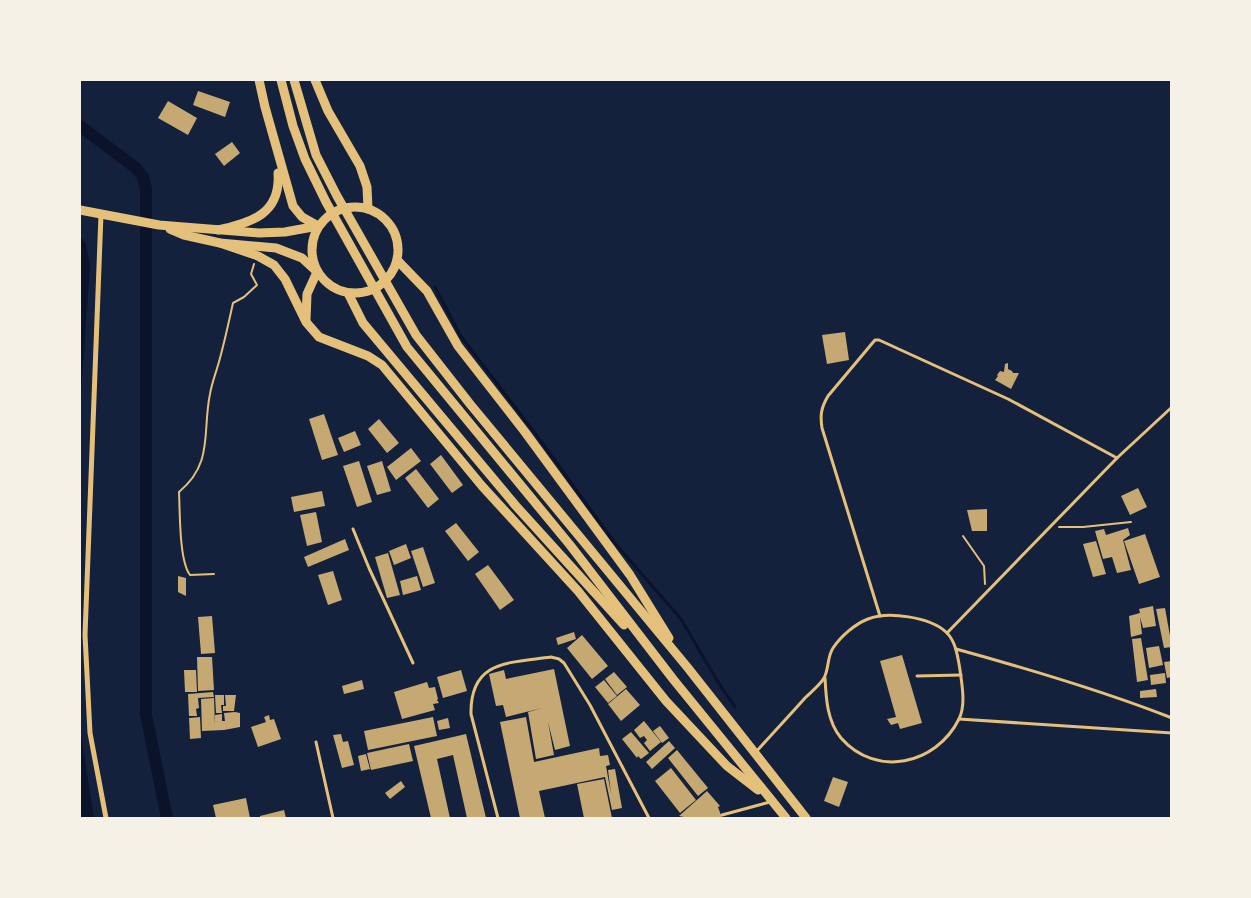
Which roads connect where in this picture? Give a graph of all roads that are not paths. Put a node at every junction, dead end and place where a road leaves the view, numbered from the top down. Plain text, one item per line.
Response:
1 (259, 80) edge
2 (281, 80) edge
3 (294, 80) edge
4 (315, 80) edge
5 (275, 147) junction
6 (368, 208) junction
7 (80, 210) edge
8 (101, 214) junction
9 (159, 225) junction
10 (318, 226) junction
11 (218, 230) junction
12 (220, 243) junction
13 (397, 260) junction
14 (317, 272) junction
15 (348, 293) junction
16 (306, 322) junction
17 (1172, 406) edge
18 (1117, 458) junction
19 (353, 529) dead end
20 (880, 616) junction
21 (947, 633) junction
22 (956, 649) junction
23 (412, 663) dead end
24 (688, 668) junction
25 (961, 675) junction
26 (917, 676) dead end
27 (825, 678) junction
28 (673, 680) junction
29 (1172, 718) edge
30 (959, 719) junction
31 (1172, 733) edge
32 (316, 742) dead end
33 (755, 753) junction
34 (772, 801) junction
35 (722, 815) dead end
36 (106, 819) edge
37 (333, 819) edge
38 (498, 819) edge
39 (649, 819) edge
40 (786, 819) edge
41 (806, 819) edge

1 - 5 main road
2 - 28 main road
3 - 24 main road
4 - 6 main road
5 - 10 main road
5 - 11 main road
6 - 10 main road
6 - 13 main road
7 - 8 main road
8 - 9 main road
8 - 36 street
9 - 11 main road
9 - 12 main road
10 - 11 main road
10 - 14 main road
12 - 14 main road
12 - 16 main road
13 - 15 main road
13 - 24 main road
14 - 15 main road
14 - 16 main road
15 - 28 main road
16 - 34 main road
17 - 18 lane
18 - 20 lane
18 - 21 lane
19 - 23 lane
20 - 21 lane
20 - 27 lane
21 - 22 lane
22 - 25 lane
22 - 29 lane
24 - 33 main road
25 - 26 lane
25 - 30 lane
27 - 30 lane
27 - 33 lane
28 - 34 main road
30 - 31 lane
32 - 37 lane
33 - 41 main road
34 - 35 lane
34 - 40 main road
38 - 39 lane

